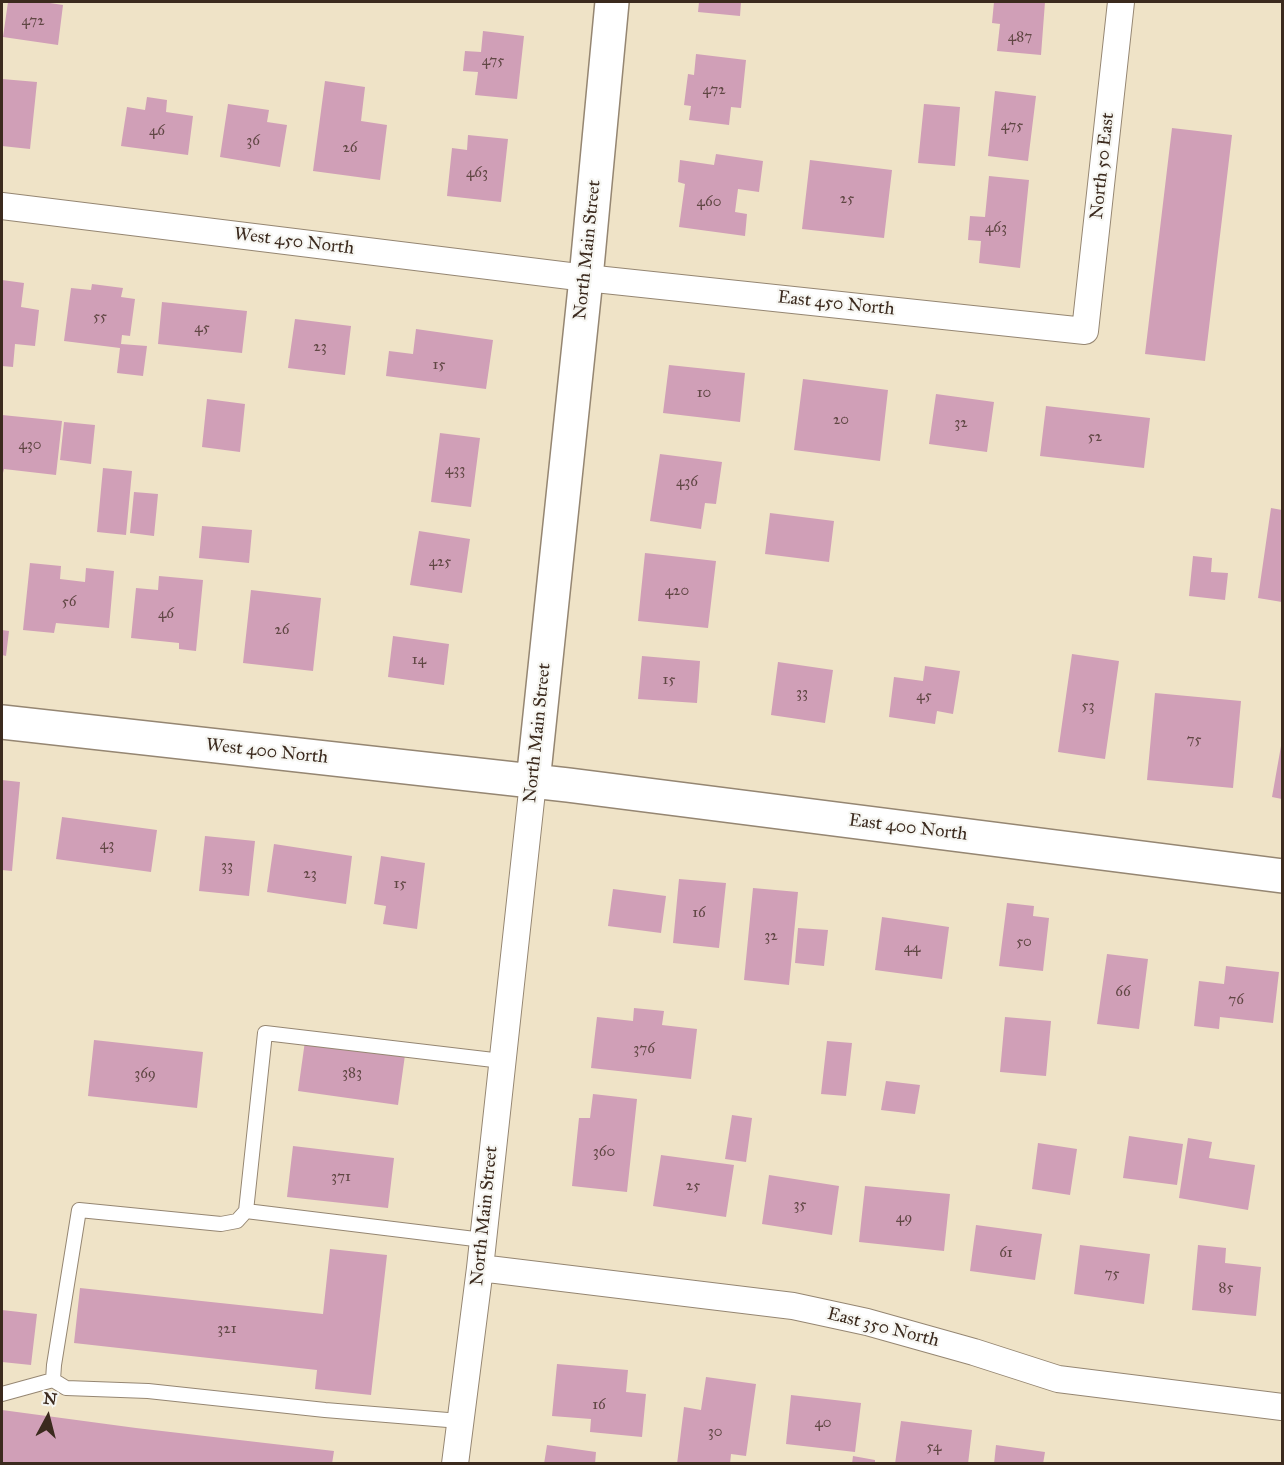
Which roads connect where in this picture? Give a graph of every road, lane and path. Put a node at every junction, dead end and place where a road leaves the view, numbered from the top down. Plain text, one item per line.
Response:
1 (612, 2) edge
2 (1121, 2) edge
3 (2, 207) edge
4 (586, 278) junction
5 (1085, 331) joint
6 (2, 722) edge
7 (533, 782) junction
8 (1282, 876) edge
9 (502, 1061) junction
10 (246, 1211) junction
11 (483, 1240) junction
12 (480, 1268) junction
13 (53, 1380) junction
14 (2, 1394) edge
15 (1282, 1407) edge
16 (460, 1421) junction
17 (455, 1464) edge

1 - 4 main road, North Main Street
2 - 5 street, North 50 East
3 - 4 street, West 450 North
4 - 5 street, East 450 North
4 - 7 main road, North Main Street
6 - 7 main road, West 400 North
7 - 8 main road, East 400 North
7 - 9 street, North Main Street
9 - 10 lane
9 - 11 street, North Main Street
10 - 11 lane
10 - 13 lane
11 - 12 street, North Main Street
12 - 15 street, East 350 North
12 - 16 street, North Main Street
13 - 14 lane
13 - 16 lane
16 - 17 street, North Main Street

